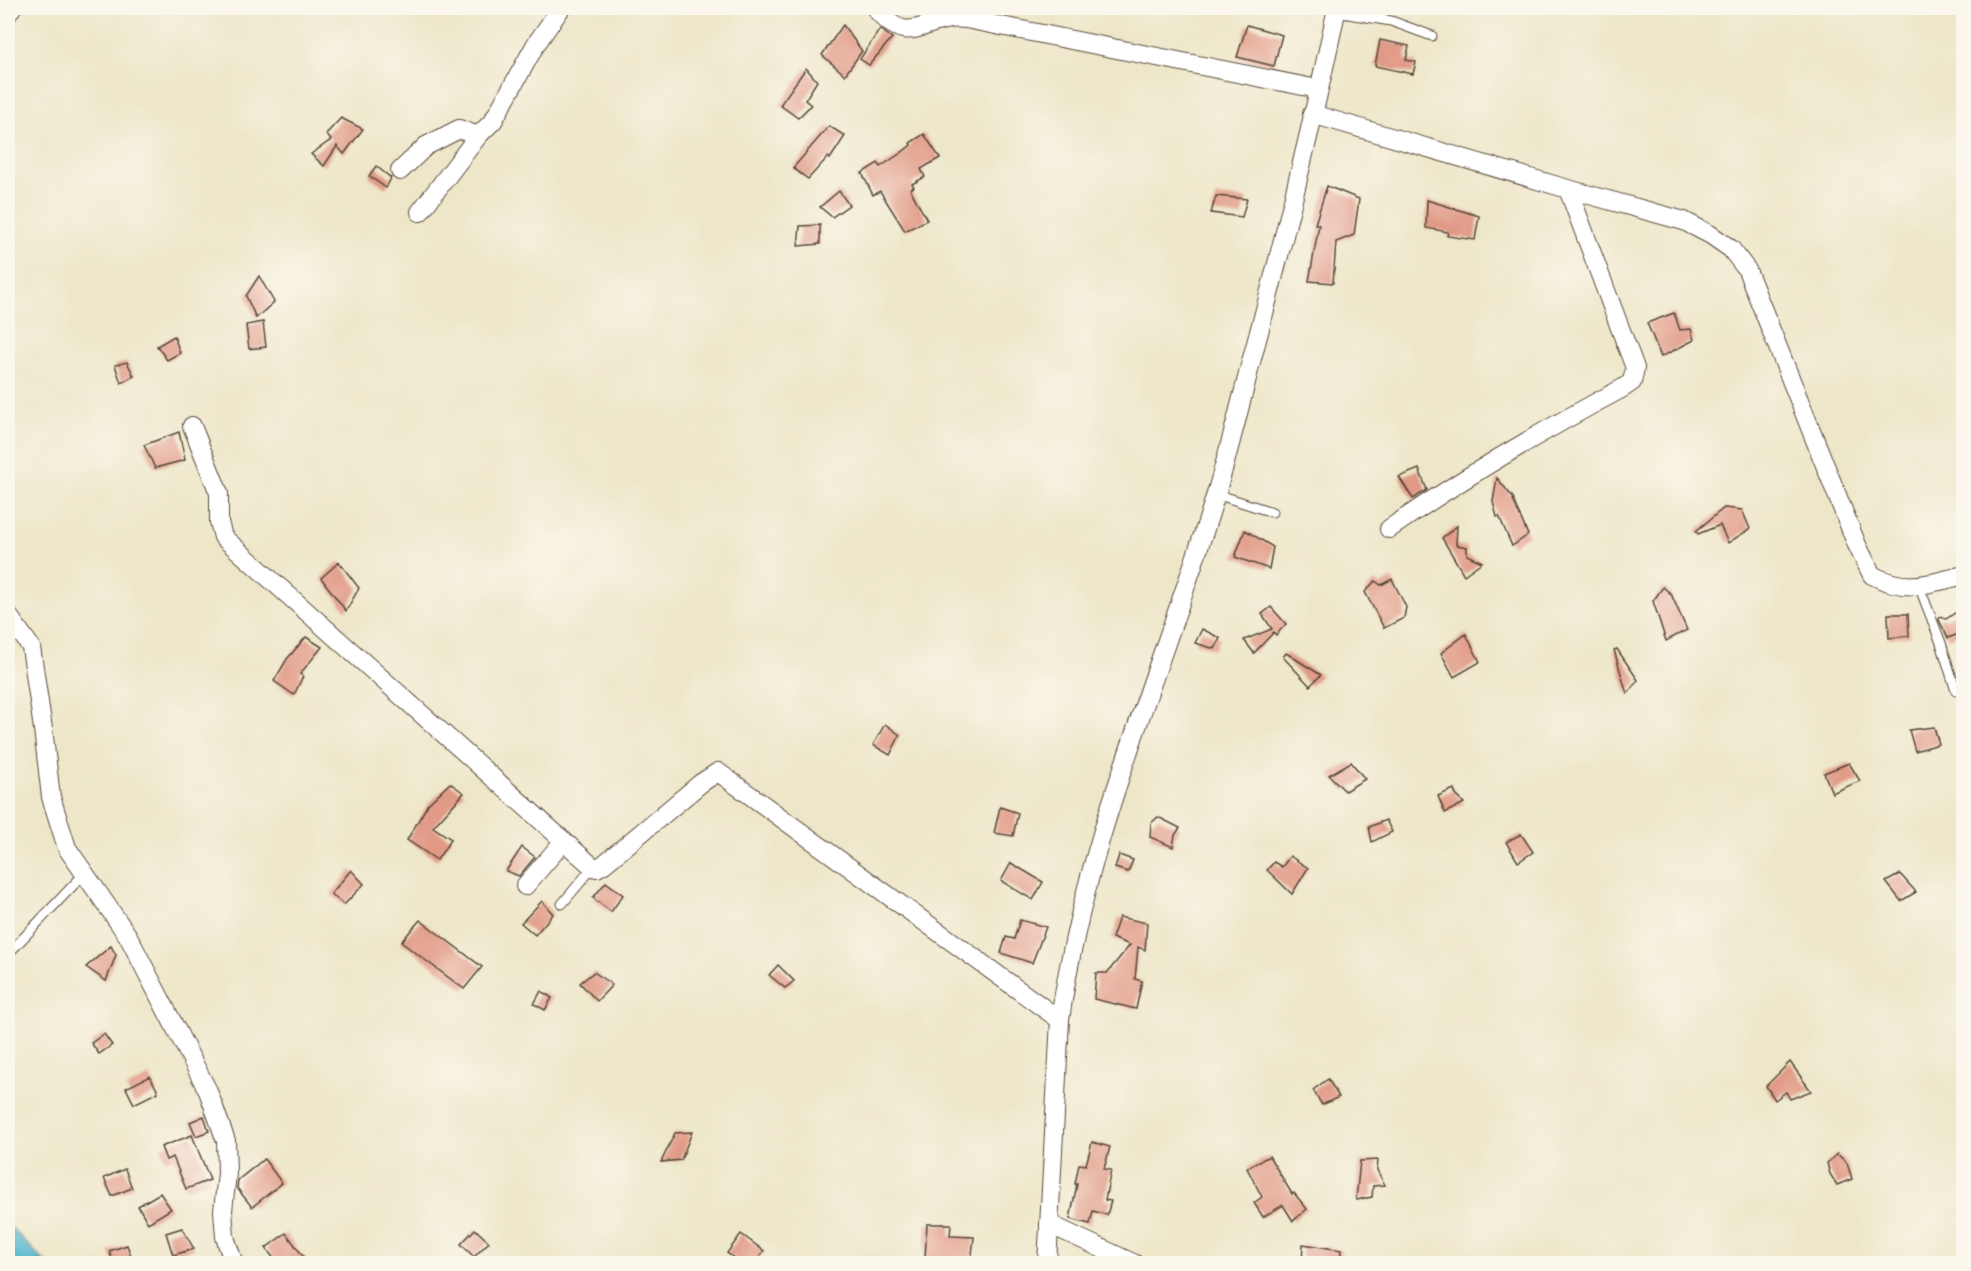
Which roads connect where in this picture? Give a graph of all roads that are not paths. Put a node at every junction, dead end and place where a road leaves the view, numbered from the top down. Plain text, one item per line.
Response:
1 (17, 8) edge
2 (561, 8) edge
3 (874, 8) edge
4 (1336, 10) edge
5 (8, 22) edge
6 (1432, 36) dead end
7 (1318, 89) junction
8 (1312, 114) junction
9 (478, 136) junction
10 (400, 171) dead end
11 (1568, 189) junction
12 (420, 212) dead end
13 (192, 426) dead end
14 (1216, 494) junction
15 (1272, 512) dead end
16 (1389, 529) dead end
17 (1964, 575) edge
18 (1919, 586) junction
19 (8, 615) edge
20 (1956, 691) dead end
21 (563, 842) junction
22 (593, 867) junction
23 (84, 874) junction
24 (525, 886) dead end
25 (562, 904) dead end
26 (8, 954) edge
27 (1060, 1020) junction
28 (1049, 1224) junction
29 (234, 1263) edge
30 (1047, 1263) edge
31 (1135, 1263) edge

1 - 5 lane
2 - 9 street
3 - 7 street
4 - 6 lane
4 - 7 street
7 - 8 street
8 - 11 street
8 - 14 street
9 - 10 street
9 - 12 street
11 - 16 street
11 - 18 street
13 - 21 street
14 - 15 lane
14 - 27 street
17 - 18 street
18 - 20 lane
19 - 23 street
21 - 22 street
21 - 24 street
22 - 25 lane
22 - 27 street
23 - 26 lane
23 - 29 street
27 - 28 street
28 - 30 street
28 - 31 street

